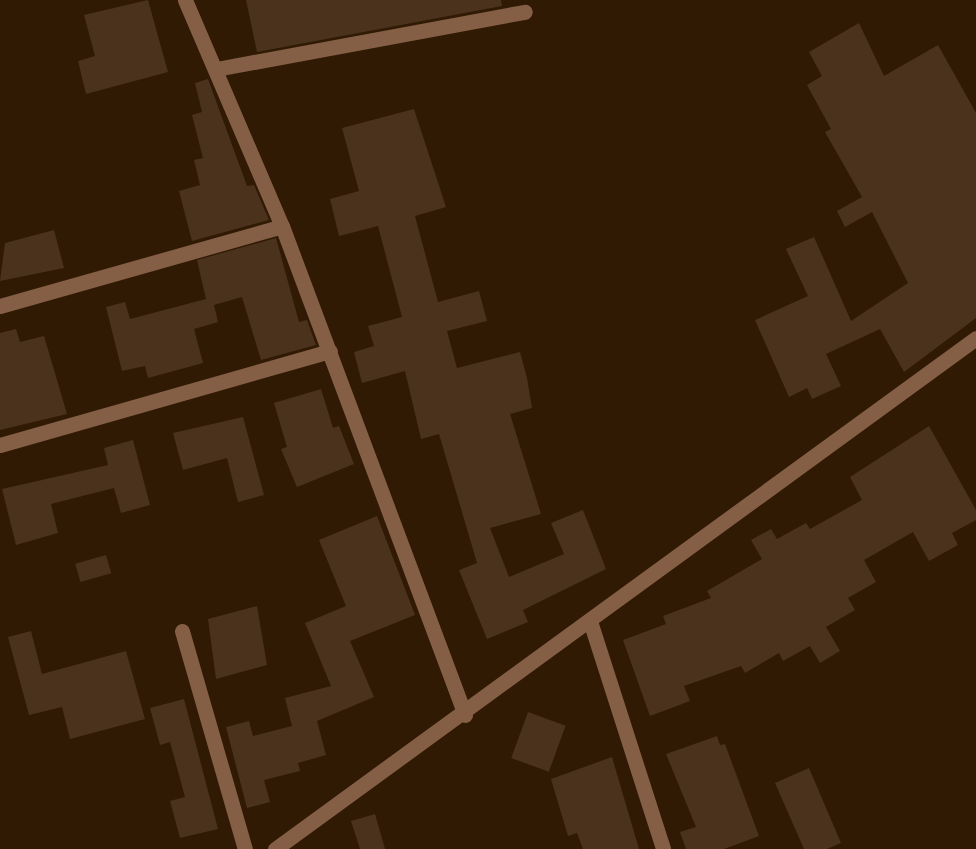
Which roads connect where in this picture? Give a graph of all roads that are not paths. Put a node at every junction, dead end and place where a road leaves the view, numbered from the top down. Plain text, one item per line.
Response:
1 (185, 0) edge
2 (525, 12) dead end
3 (216, 69) junction
4 (282, 226) junction
5 (0, 306) edge
6 (976, 338) edge
7 (330, 351) junction
8 (0, 445) edge
9 (591, 621) junction
10 (182, 631) dead end
11 (465, 716) junction
12 (245, 849) edge
13 (275, 849) edge
14 (663, 849) edge

1 - 3 street
2 - 3 street
3 - 4 street
4 - 5 street
4 - 7 street
6 - 9 street
7 - 8 street
7 - 11 street
9 - 11 street
9 - 14 street
10 - 12 street
11 - 13 street

